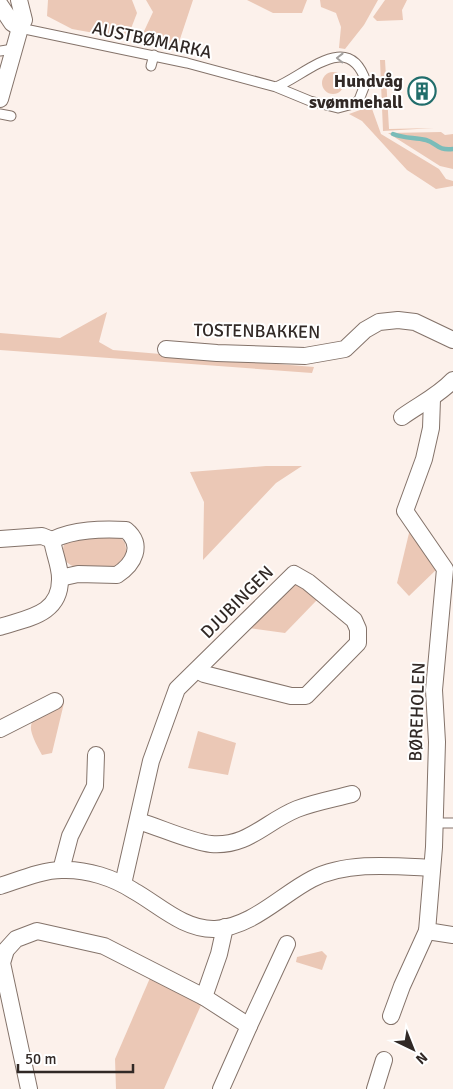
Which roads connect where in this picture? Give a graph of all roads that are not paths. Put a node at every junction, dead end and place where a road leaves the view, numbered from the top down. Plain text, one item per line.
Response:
1 (20, 0) edge
2 (0, 5) edge
3 (20, 28) junction
4 (7, 50) edge
5 (154, 55) junction
6 (151, 66) dead end
7 (276, 87) junction
8 (0, 99) edge
9 (0, 114) edge
10 (10, 116) dead end
11 (453, 340) edge
12 (166, 349) dead end
13 (453, 380) edge
14 (432, 399) junction
15 (402, 417) dead end
16 (0, 539) edge
17 (52, 540) junction
18 (449, 572) edge
19 (60, 578) junction
20 (0, 627) edge
21 (197, 670) junction
22 (55, 701) dead end
23 (0, 729) edge
24 (96, 755) dead end
25 (352, 794) dead end
26 (138, 821) junction
27 (434, 823) junction
28 (453, 823) edge
29 (432, 868) junction
30 (61, 870) junction
31 (123, 884) junction
32 (0, 886) edge
33 (225, 928) junction
34 (427, 931) junction
35 (453, 935) edge
36 (287, 944) dead end
37 (204, 997) junction
38 (391, 1016) dead end
39 (249, 1026) junction
40 (384, 1060) dead end
41 (29, 1089) edge
42 (222, 1089) edge
43 (375, 1089) edge

1 - 3 street
2 - 3 street
3 - 4 street
3 - 5 lane, AUSTBØMARKA
4 - 8 street
5 - 6 lane
5 - 7 lane, AUSTBØMARKA
7 -> 7 lane, AUSTBØMARKA
9 - 10 lane
11 - 12 street, TOSTENBAKKEN
13 - 14 street
14 - 15 street
14 - 18 street, BØREHOLEN
16 - 17 street
17 - 19 street
17 - 19 street
18 - 27 street, BØREHOLEN
19 - 20 street
21 - 21 street, DJUBINGEN
21 - 26 street, DJUBINGEN
22 - 23 street
24 - 30 street
25 - 26 street
26 - 31 street, DJUBINGEN
27 - 28 lane
27 - 29 street, BØREHOLEN
29 - 33 street
29 - 34 street, BØREHOLEN
30 - 31 street
30 - 32 street
31 - 33 street
33 - 37 street
34 - 35 street
34 - 38 street, BØREHOLEN
36 - 39 street
37 - 39 street
37 - 41 street
39 - 42 street
40 - 43 street

